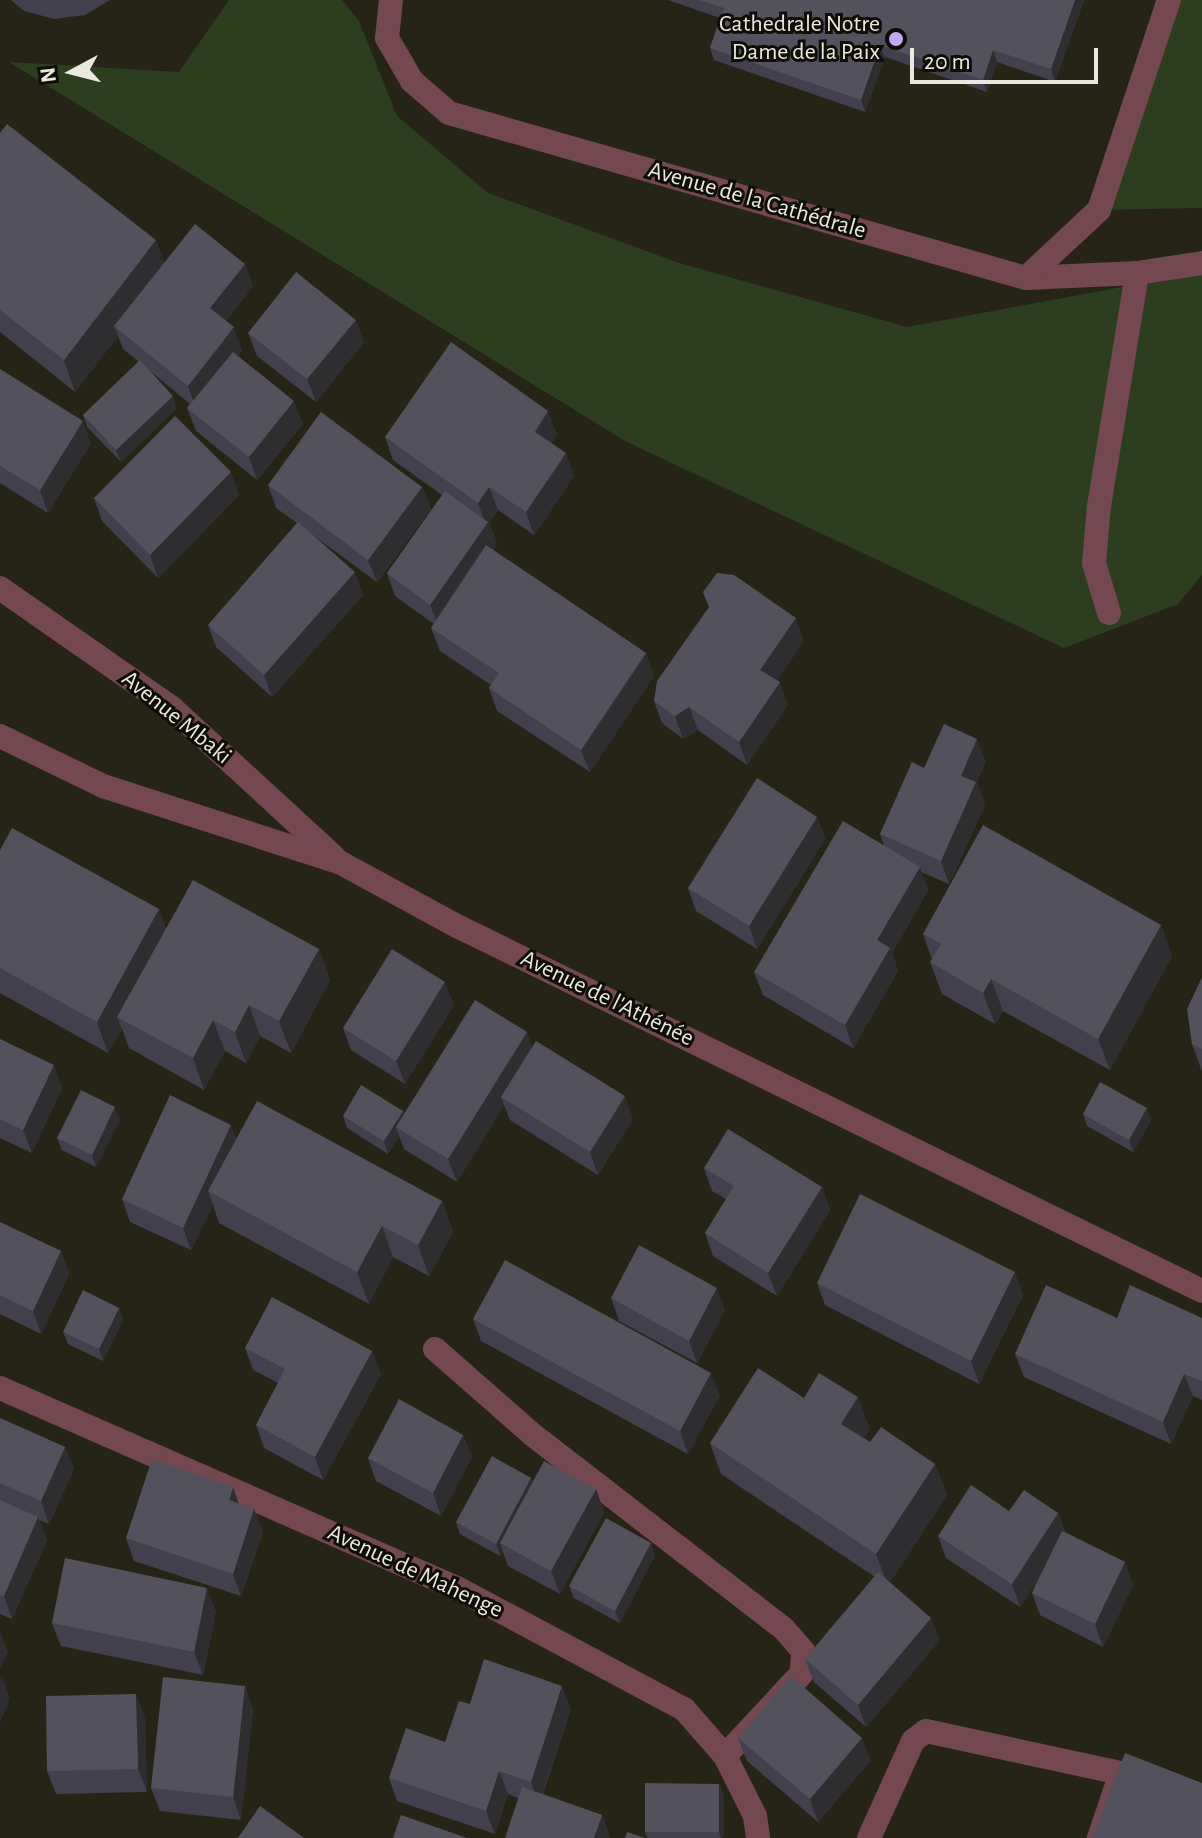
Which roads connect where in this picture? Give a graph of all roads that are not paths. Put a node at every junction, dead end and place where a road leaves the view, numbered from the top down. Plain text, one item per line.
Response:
1 (391, 0) edge
2 (1169, 0) edge
3 (1202, 263) edge
4 (1137, 273) junction
5 (1026, 278) junction
6 (0, 588) edge
7 (1109, 613) dead end
8 (0, 736) edge
9 (341, 863) junction
10 (1202, 1291) edge
11 (435, 1349) dead end
12 (0, 1388) edge
13 (725, 1756) junction
14 (1121, 1773) junction
15 (1149, 1780) edge
16 (758, 1838) edge
17 (869, 1838) edge
18 (1099, 1838) edge

1 - 5 street, Avenue de la Cathédrale
2 - 5 street
3 - 4 street, Avenue de la Cathédrale
4 - 5 street, Avenue de la Cathédrale
4 - 7 street
6 - 9 street, Avenue Mbaki
8 - 9 street, Avenue de l'Athénée
9 - 10 street, Avenue de l'Athénée
11 - 13 street
12 - 13 street, Avenue de Mahenge
13 - 16 street, Avenue de Mahenge
14 - 15 street
14 - 17 street
14 - 18 street

